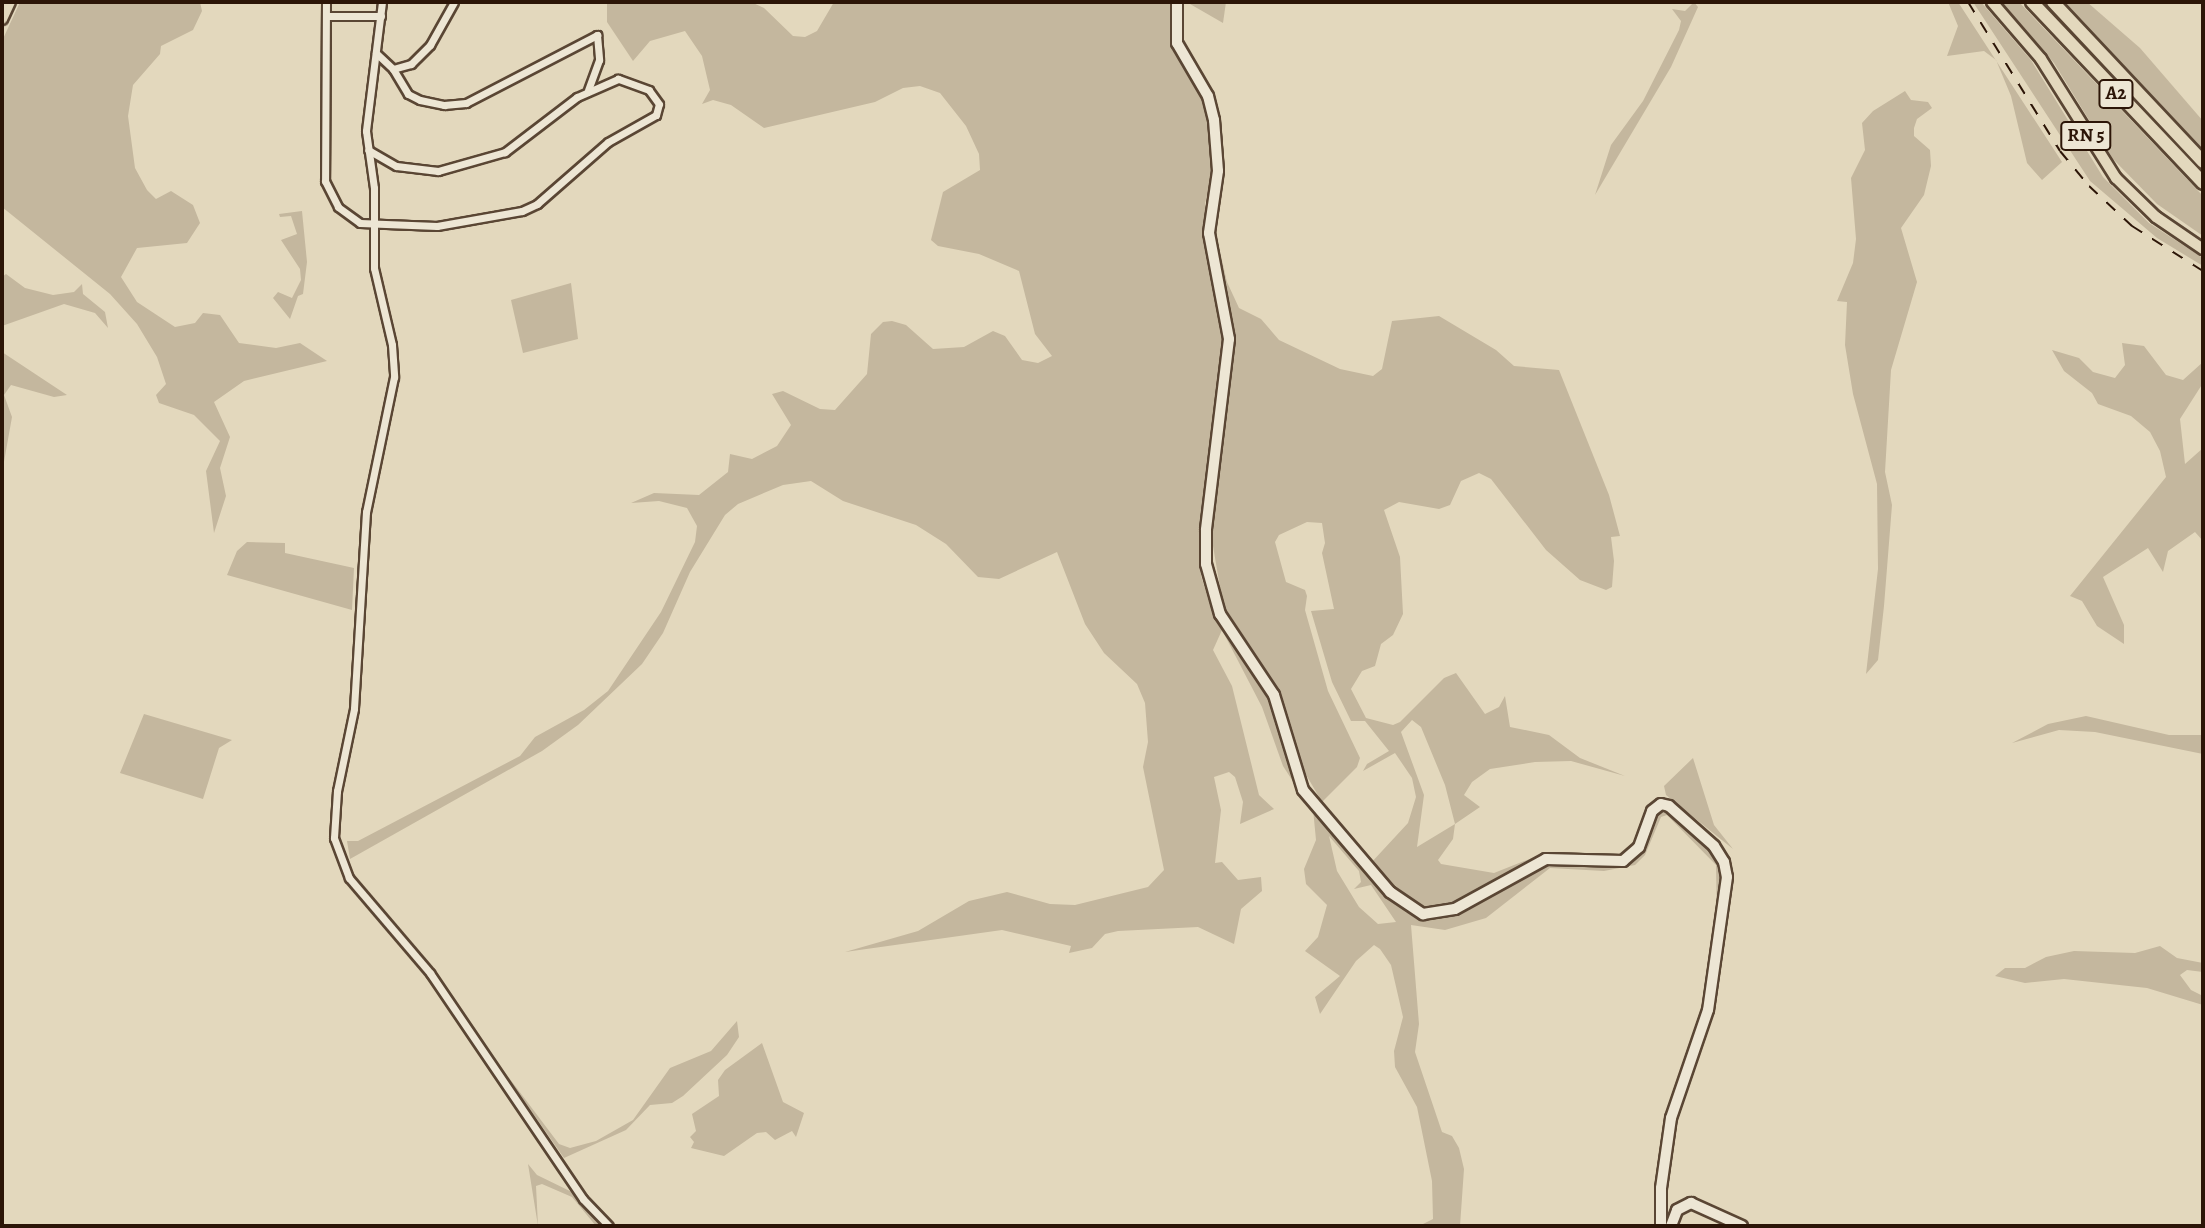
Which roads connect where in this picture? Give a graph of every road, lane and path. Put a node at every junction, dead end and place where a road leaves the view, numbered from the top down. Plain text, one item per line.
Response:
1 (10, 2) edge
2 (327, 2) edge
3 (382, 2) edge
4 (454, 2) edge
5 (1177, 2) edge
6 (1992, 2) edge
7 (2032, 2) edge
8 (2053, 2) edge
9 (326, 16) junction
10 (381, 16) junction
11 (2, 19) edge
12 (376, 53) junction
13 (393, 69) junction
14 (588, 90) junction
15 (368, 150) junction
16 (2203, 162) edge
17 (2203, 183) edge
18 (375, 227) junction
19 (2203, 249) edge
20 (609, 1226) edge
21 (1661, 1226) edge
22 (1671, 1226) edge
23 (1742, 1226) edge

1 - 11 main road
2 - 9 street
3 - 10 street
4 - 13 street
5 - 21 street
6 - 19 main road, RN 5
7 - 17 highway, A2
8 - 16 highway, A2
9 - 10 street
9 - 18 street
10 - 12 street
12 - 13 street
12 - 15 street
13 - 14 street
14 - 15 street
14 - 18 street
15 - 18 street
18 - 20 street
22 - 23 street

